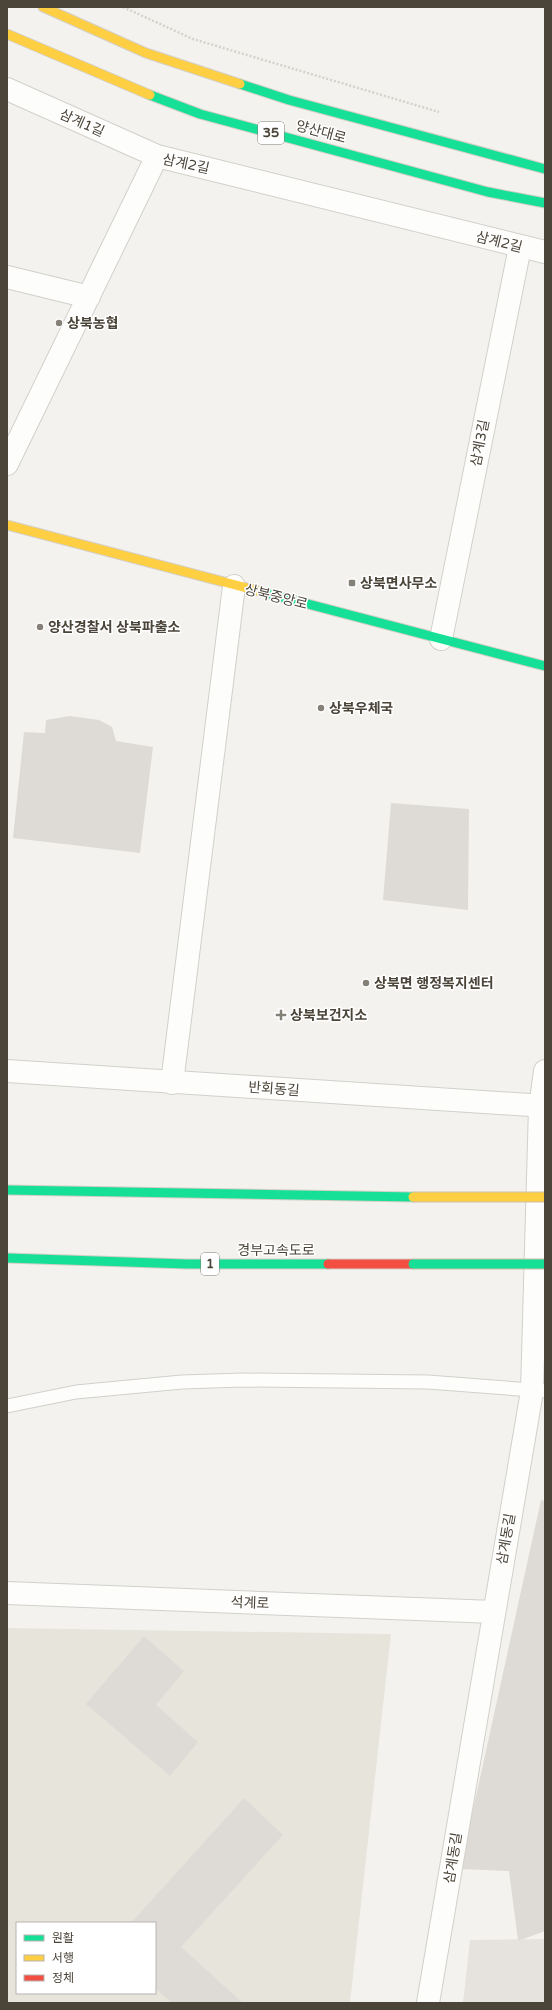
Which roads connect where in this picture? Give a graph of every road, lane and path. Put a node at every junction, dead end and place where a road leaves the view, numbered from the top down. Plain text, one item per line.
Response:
1 (43, 7) edge
2 (123, 7) edge
3 (7, 34) edge
4 (7, 89) edge
5 (445, 113) dead end
6 (157, 156) junction
7 (545, 169) edge
8 (545, 203) edge
9 (520, 247) junction
10 (545, 252) edge
11 (7, 277) edge
12 (89, 297) junction
13 (7, 464) edge
14 (7, 525) edge
15 (234, 586) junction
16 (441, 639) junction
17 (545, 666) edge
18 (545, 1070) edge
19 (7, 1071) edge
20 (172, 1083) junction
21 (543, 1106) edge
22 (7, 1190) edge
23 (545, 1197) edge
24 (7, 1258) edge
25 (545, 1264) edge
26 (538, 1391) edge
27 (7, 1406) edge
28 (7, 1593) edge
29 (494, 1612) junction
30 (428, 2003) edge

1 - 7 main road, 양산대로
2 - 5 path
3 - 8 main road, 양산대로 / 35
4 - 6 street, 삼계1길
6 - 9 street, 삼계2길
6 - 12 street, 삼계2길
9 - 10 street, 삼계2길
9 - 16 street, 삼계3길
11 - 12 street
12 - 13 street, 삼계2길
14 - 15 main road, 상북중앙로
15 - 16 main road, 상북중앙로
15 - 20 street
16 - 17 main road, 상북중앙로
18 - 21 street, 삼계동길
19 - 20 street, 반회동길
20 - 21 street, 반회동길
21 - 26 street, 삼계동길
22 - 23 main road, bridge
24 - 25 main road, 경부고속도로 / 1, bridge
26 - 27 lane
26 - 29 street, 삼계동길
28 - 29 street, 석계로
29 - 30 street, 삼계동길

